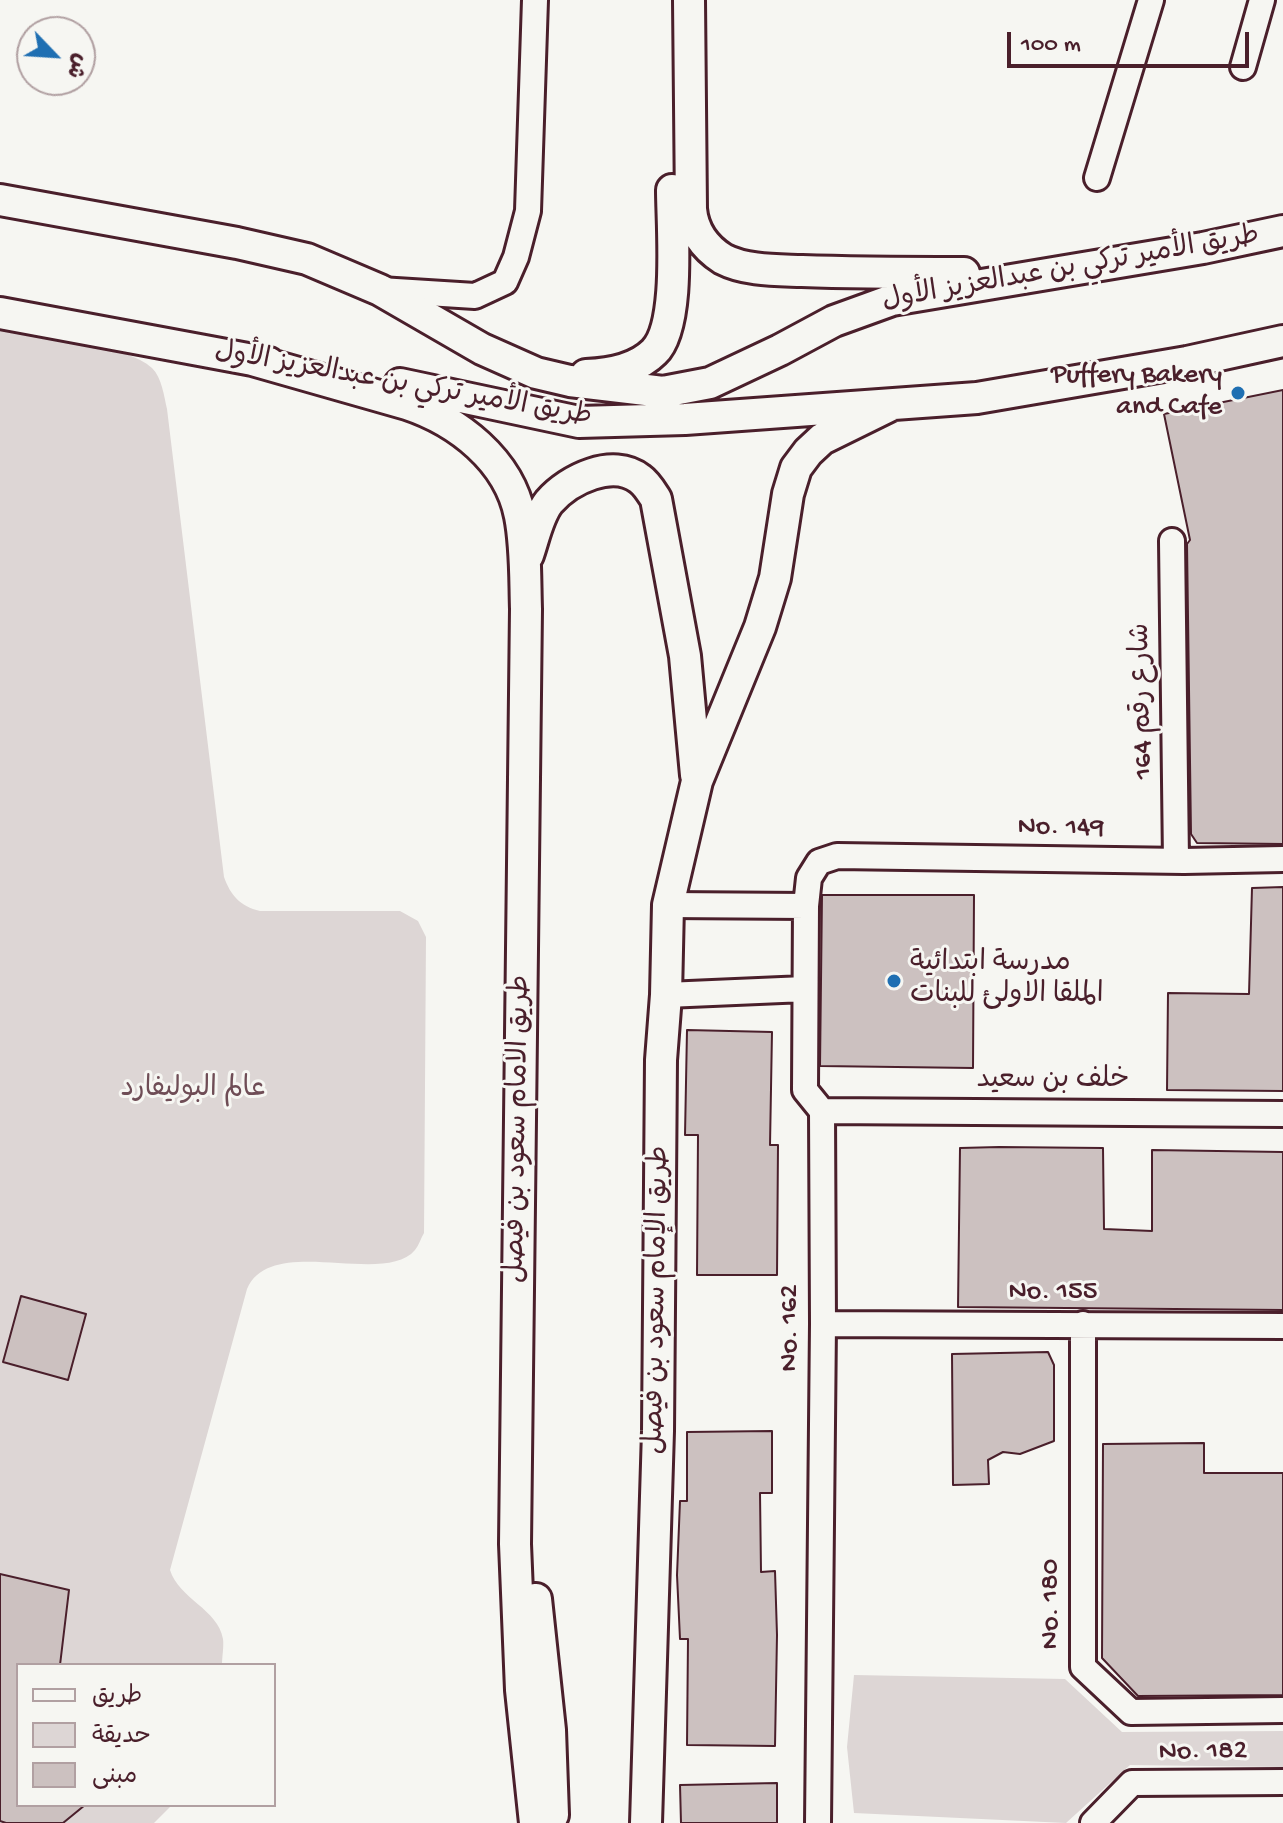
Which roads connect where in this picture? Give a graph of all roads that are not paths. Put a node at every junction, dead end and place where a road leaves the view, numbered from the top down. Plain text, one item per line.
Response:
1 (535, 0) edge
2 (671, 0) edge
3 (689, 0) edge
4 (1151, 0) edge
5 (1262, 0) edge
6 (1243, 67) dead end
7 (1097, 178) dead end
8 (0, 200) edge
9 (1283, 231) edge
10 (1034, 275) junction
11 (380, 290) junction
12 (0, 313) edge
13 (1283, 341) edge
14 (249, 359) junction
15 (536, 373) junction
16 (891, 405) junction
17 (1172, 541) dead end
18 (524, 568) junction
19 (697, 781) junction
20 (524, 822) junction
21 (837, 856) joint
22 (1283, 859) edge
23 (1176, 861) junction
24 (668, 905) junction
25 (806, 906) junction
26 (805, 989) junction
27 (666, 995) junction
28 (822, 1111) junction
29 (1283, 1114) edge
30 (823, 1324) junction
31 (1083, 1324) junction
32 (1283, 1326) edge
33 (1283, 1710) edge
34 (1283, 1782) edge
35 (535, 1823) edge
36 (553, 1823) edge
37 (646, 1823) edge
38 (818, 1823) edge
39 (1093, 1823) edge

1 - 11 street
2 - 15 main road
3 - 10 main road
4 - 7 street
5 - 6 street
8 - 11 main road, طريق الأمير تركي بن عبدالعزيز الأول
9 - 10 main road, طريق الأمير تركي بن عبدالعزيز الأول
10 - 15 main road, طريق الأمير تركي بن عبدالعزيز الأول
11 - 15 main road, طريق الأمير تركي بن عبدالعزيز الأول
12 - 14 main road, طريق الأمير تركي بن عبدالعزيز الأول
13 - 16 main road, طريق الأمير تركي بن عبدالعزيز الأول
14 - 16 main road, طريق الأمير تركي بن عبدالعزيز الأول
14 - 18 main road
16 - 19 main road
17 - 23 street, شارع رقم 164
18 - 19 main road
18 - 20 main road, طريق الامام سعود بن فيصل
19 - 24 main road, طريق الإمام سعود بن فيصل
20 - 35 main road, طريق الامام سعود بن فيصل
20 - 36 main road
21 - 23 street, No. 149
21 - 25 street, No. 162
22 - 23 street, No. 149
24 - 25 street
24 - 27 main road, طريق الإمام سعود بن فيصل
25 - 26 street, No. 162
26 - 27 street
26 - 28 street, No. 162
27 - 37 main road, طريق الإمام سعود بن فيصل
28 - 29 street, خلف بن سعيد
28 - 30 street, No. 162
30 - 31 street, No. 155
30 - 38 street, No. 162
31 - 32 street, No. 155
31 - 33 street, No. 180
34 - 39 street, No. 182

